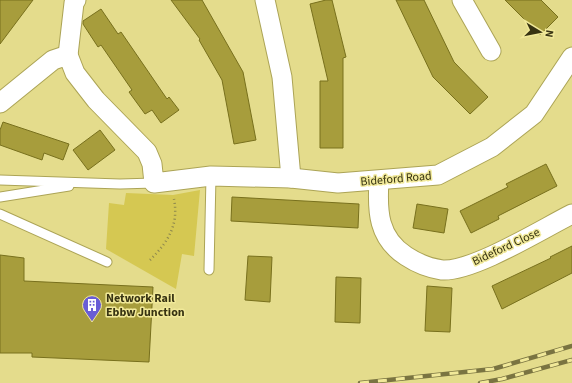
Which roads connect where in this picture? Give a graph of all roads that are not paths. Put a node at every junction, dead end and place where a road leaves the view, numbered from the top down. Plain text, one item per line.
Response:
1 (76, 0) edge
2 (265, 0) edge
3 (462, 0) edge
4 (491, 51) dead end
5 (68, 56) junction
6 (572, 57) edge
7 (0, 103) edge
8 (211, 176) junction
9 (291, 178) junction
10 (0, 180) edge
11 (379, 181) junction
12 (90, 183) junction
13 (154, 183) junction
14 (0, 197) edge
15 (0, 214) edge
16 (572, 214) edge
17 (106, 262) dead end
18 (209, 270) dead end

1 - 5 street
2 - 9 street
3 - 4 street
5 - 7 street
5 - 13 street
6 - 11 street, Bideford Road
8 - 9 street, Bideford Road
8 - 13 street, Bideford Road
8 - 18 lane
9 - 11 street, Bideford Road
10 - 12 lane
11 - 16 street, Bideford Close
12 - 13 lane
12 - 14 lane
15 - 17 lane

